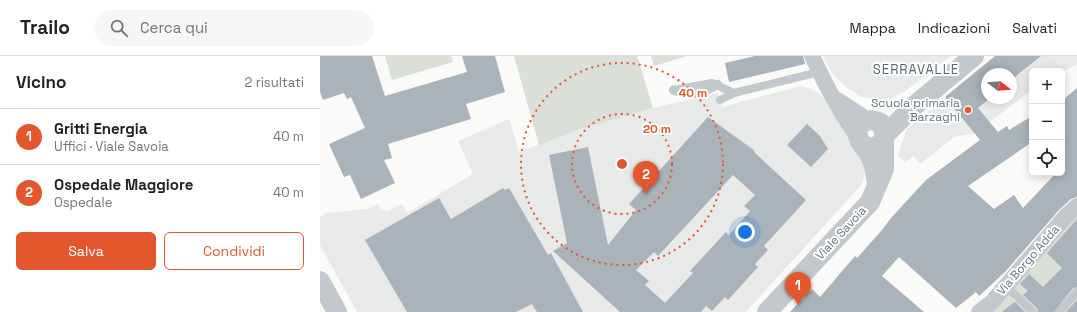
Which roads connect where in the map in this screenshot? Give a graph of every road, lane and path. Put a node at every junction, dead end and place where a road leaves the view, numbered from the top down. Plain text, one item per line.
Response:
1 (812, 56) edge
2 (974, 56) edge
3 (819, 72) junction
4 (718, 84) dead end
5 (734, 94) junction
6 (833, 97) junction
7 (720, 100) dead end
8 (879, 129) junction
9 (860, 141) junction
10 (878, 186) junction
11 (1077, 206) edge
12 (320, 281) edge
13 (1006, 286) junction
14 (1077, 292) edge
15 (337, 312) edge
16 (767, 312) edge
17 (979, 312) edge
18 (1033, 312) edge
19 (1059, 312) edge

1 - 3 street
2 - 8 street
3 - 5 lane
3 - 6 street
4 - 5 lane
5 - 7 lane
6 - 8 street
6 - 9 street
8 - 9 street
8 - 10 street, Viale Savoia
9 - 10 street
10 - 16 street, Viale Savoia
11 - 13 street, Via Borgo Adda
12 - 15 street
13 - 17 street, Via Borgo Adda
13 - 18 lane
14 - 19 lane

